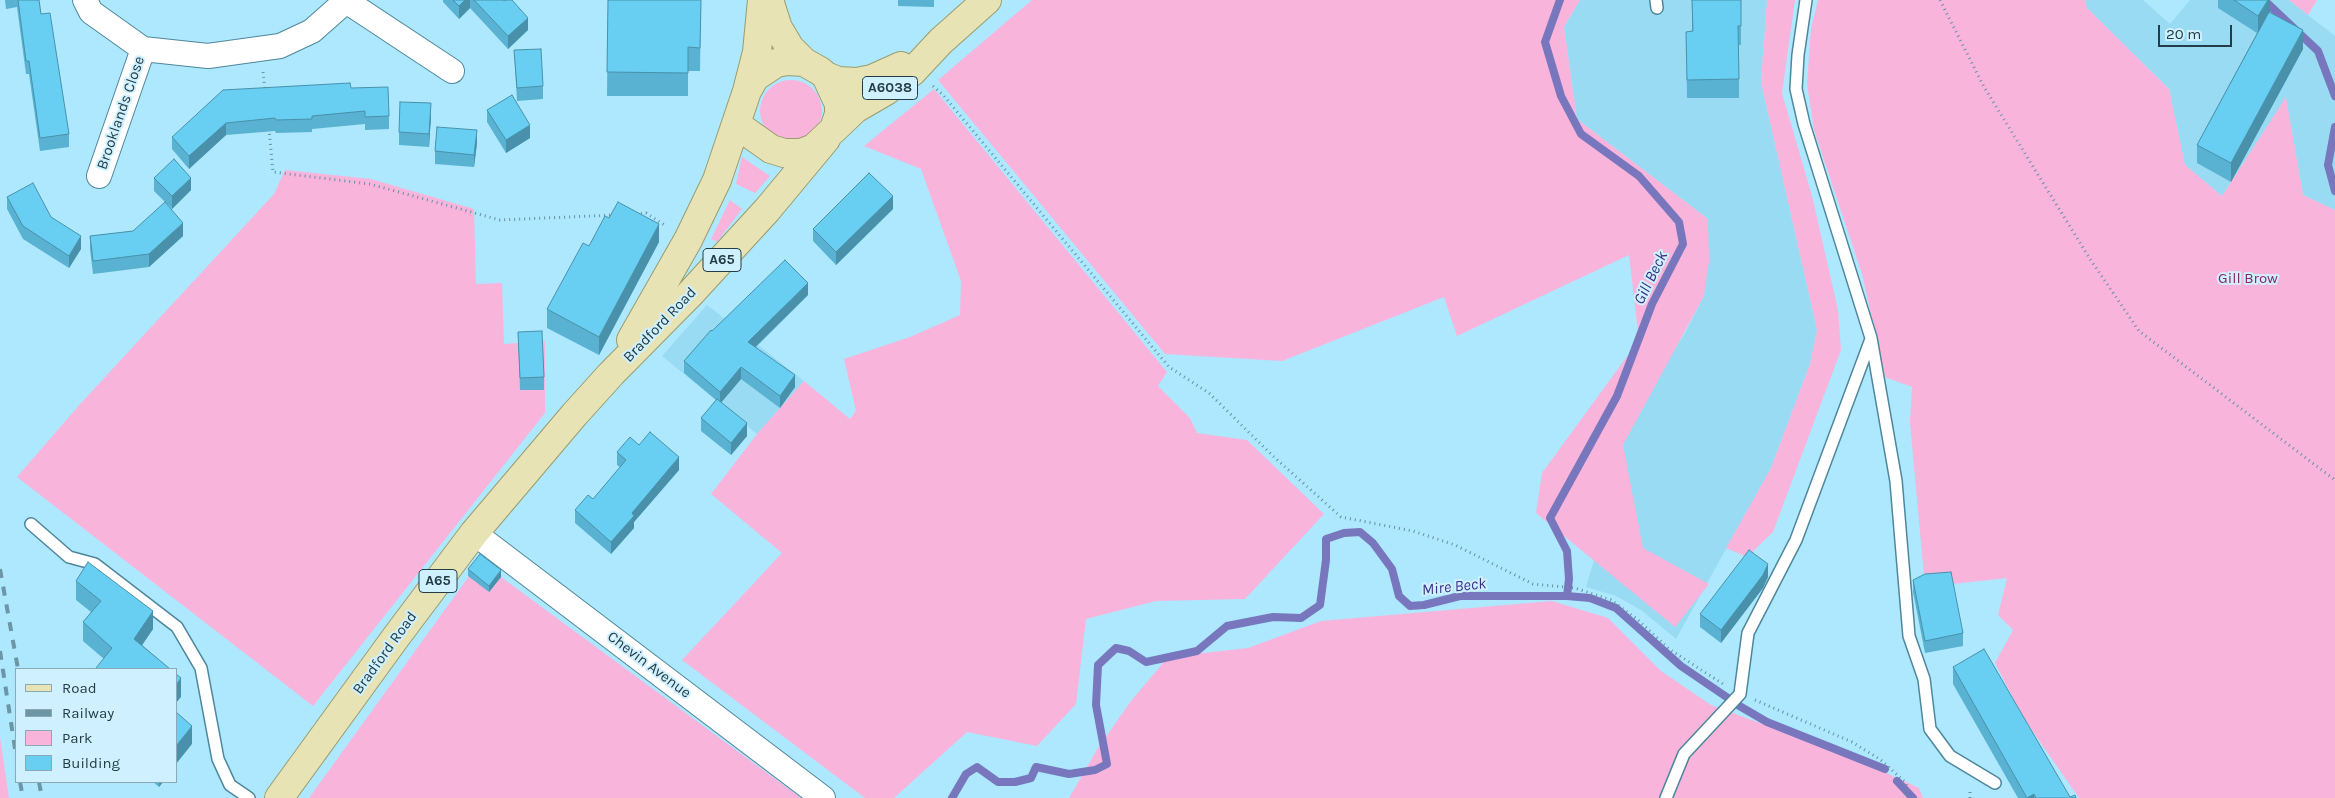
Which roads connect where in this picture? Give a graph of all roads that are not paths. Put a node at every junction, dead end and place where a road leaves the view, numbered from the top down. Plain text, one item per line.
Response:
1 (85, 0) edge
2 (347, 0) edge
3 (762, 0) edge
4 (768, 0) edge
5 (987, 0) edge
6 (1806, 0) edge
7 (941, 41) junction
8 (143, 49) junction
9 (815, 70) junction
10 (452, 71) dead end
11 (747, 91) junction
12 (737, 124) junction
13 (830, 134) junction
14 (99, 176) dead end
15 (1871, 338) junction
16 (611, 374) junction
17 (31, 524) dead end
18 (474, 533) junction
19 (1995, 783) dead end
20 (248, 798) edge
21 (279, 798) edge
22 (823, 798) edge
23 (1666, 798) edge

1 - 8 street
2 - 8 street
2 - 10 street
3 - 11 main road, A65
4 - 9 main road, A65
5 - 7 main road, A6038
6 - 15 lane
7 - 9 main road, A6038
7 - 13 main road, A6038
8 - 14 street, Brooklands Close
9 - 11 main road, A65
9 - 13 main road, A65
11 - 12 main road, A65
12 - 13 main road
12 - 16 main road, Bradford Road / A65
13 - 16 main road, Bradford Road / A65
15 - 19 lane
15 - 23 lane
16 - 18 main road, Bradford Road / A65
17 - 20 lane
18 - 21 main road, Bradford Road / A65
18 - 22 street, Chevin Avenue

